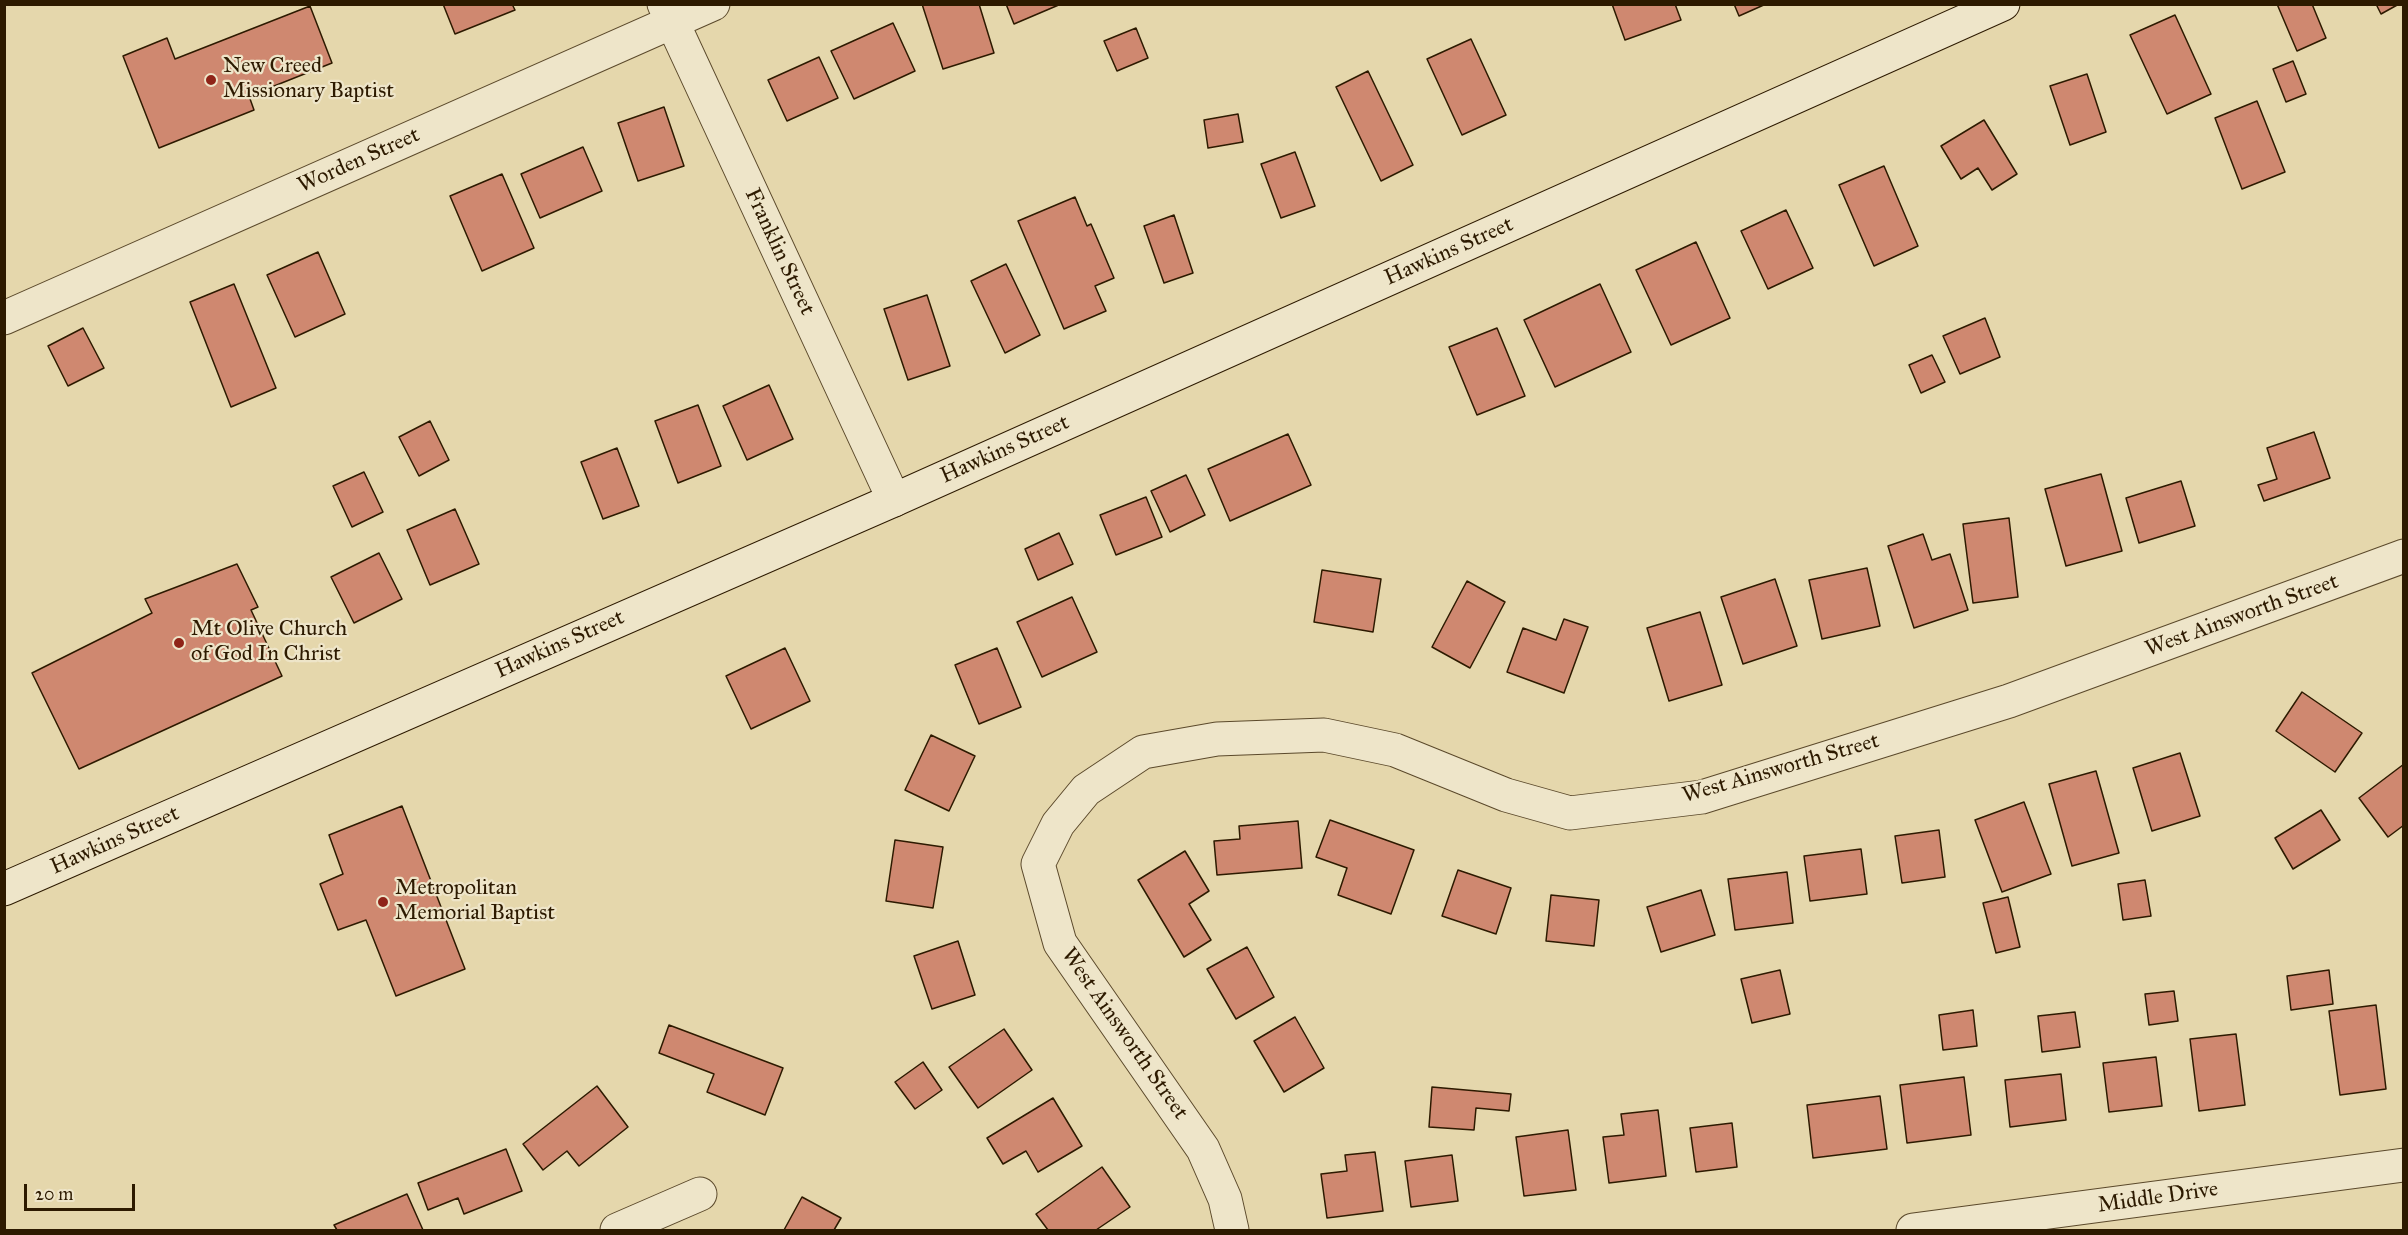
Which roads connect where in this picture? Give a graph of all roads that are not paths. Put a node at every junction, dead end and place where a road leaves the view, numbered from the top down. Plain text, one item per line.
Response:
1 (712, 4) edge
2 (2003, 4) edge
3 (668, 13) edge
4 (4, 318) edge
5 (894, 500) junction
6 (2400, 564) edge
7 (4, 889) edge
8 (2403, 1165) edge
9 (700, 1194) dead end
10 (617, 1230) edge
11 (1232, 1230) edge
12 (1913, 1230) edge

1 - 3 street, Worden Street
2 - 5 street, Hawkins Street
3 - 4 street, Worden Street
3 - 5 street, Franklin Street
5 - 7 street, Hawkins Street
6 - 11 street, West Ainsworth Street
8 - 12 street, Middle Drive
9 - 10 street

